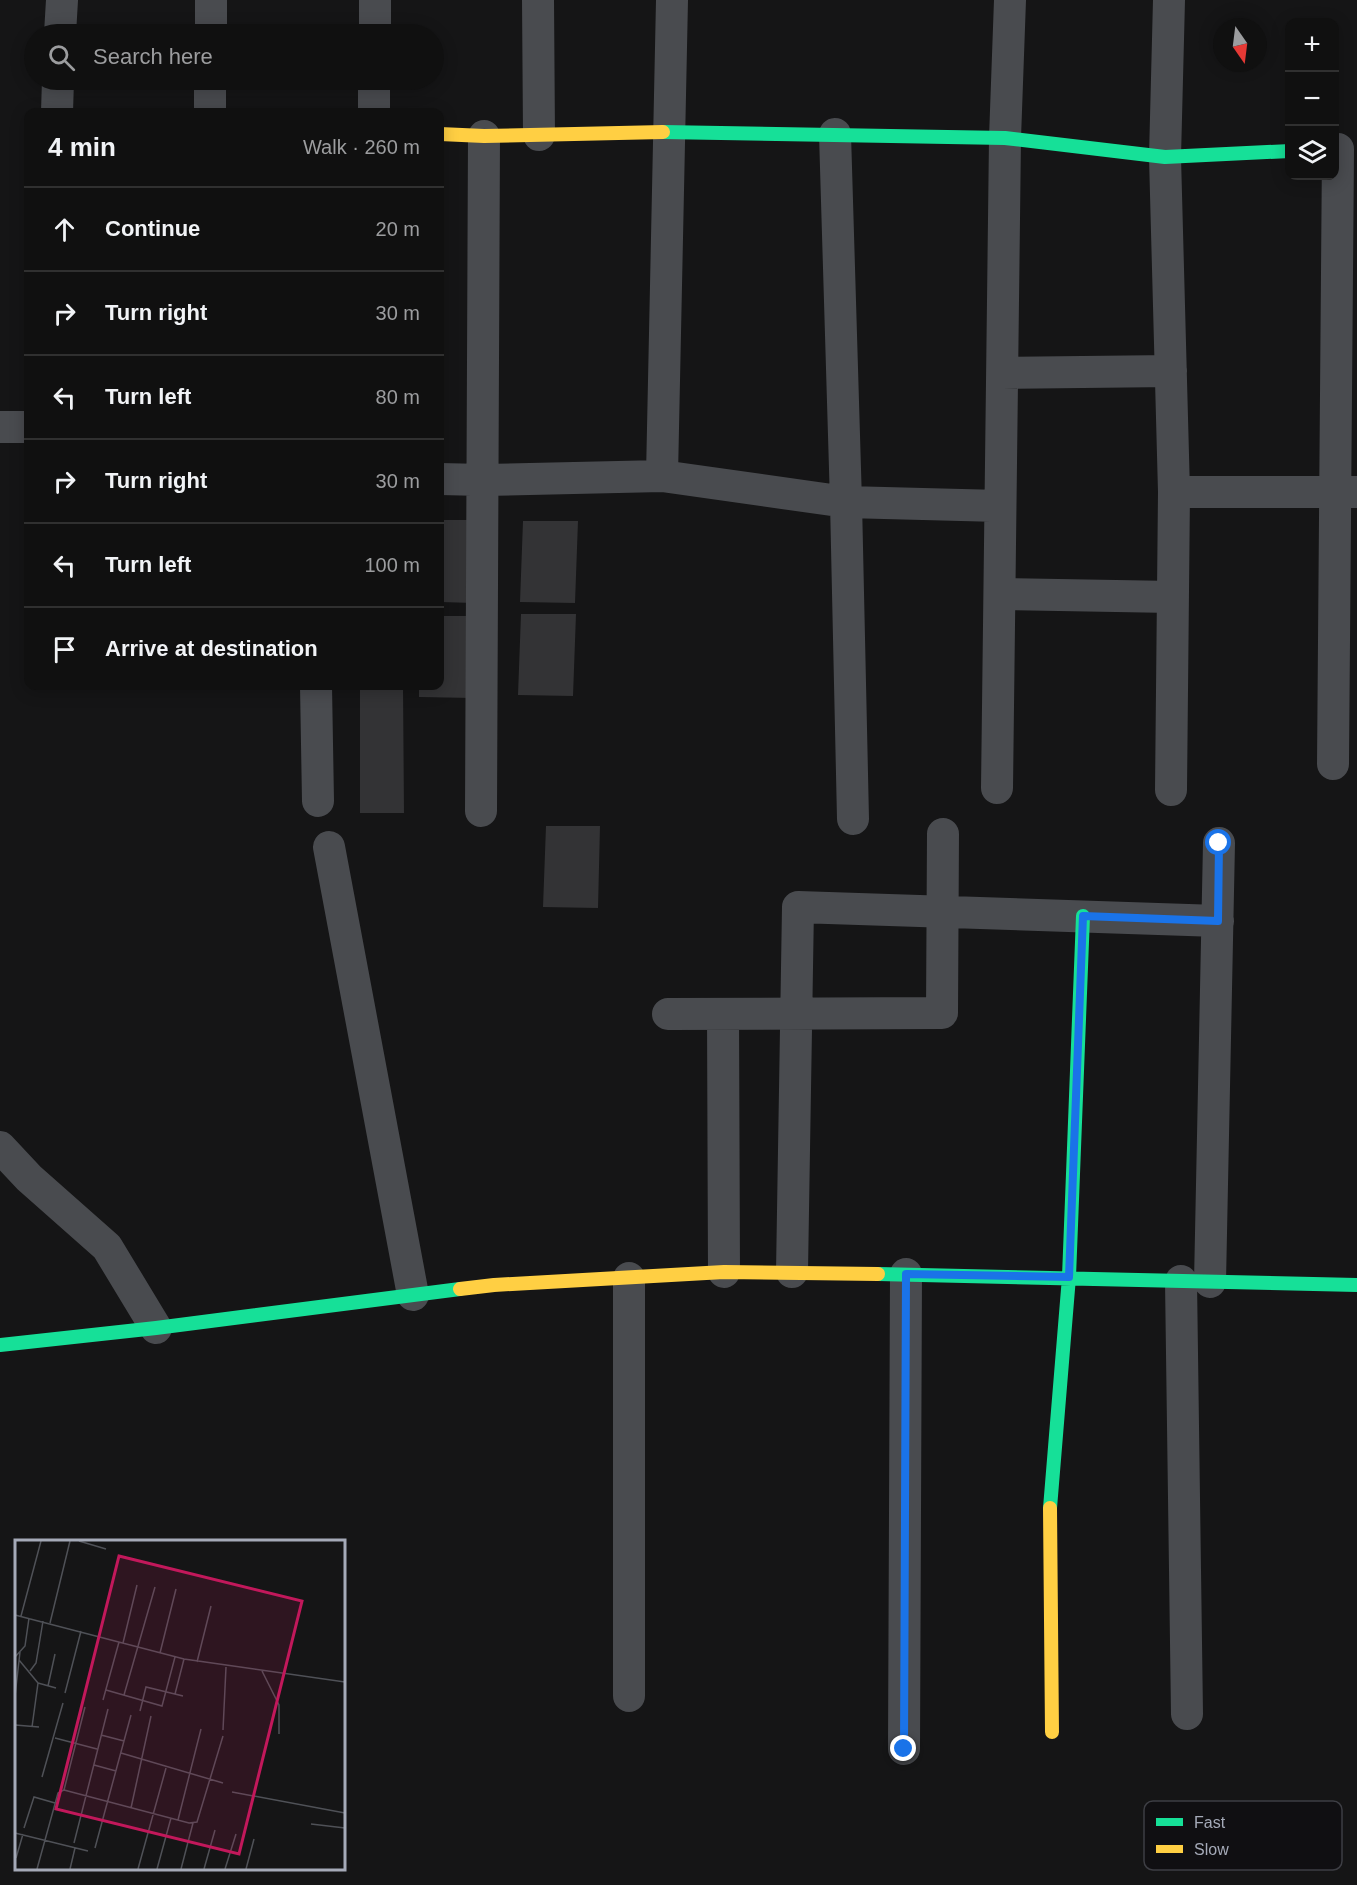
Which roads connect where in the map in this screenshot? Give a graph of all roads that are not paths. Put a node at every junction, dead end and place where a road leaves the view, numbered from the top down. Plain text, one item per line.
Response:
1 (62, 0) edge
2 (211, 0) edge
3 (375, 0) edge
4 (538, 0) edge
5 (672, 0) edge
6 (1010, 0) edge
7 (1169, 0) edge
8 (61, 24) edge
9 (211, 24) edge
10 (375, 24) edge
11 (58, 90) edge
12 (210, 90) edge
13 (374, 90) edge
14 (57, 108) edge
15 (210, 108) edge
16 (374, 108) edge
17 (670, 132) junction
18 (444, 134) edge
19 (835, 134) junction
20 (539, 135) junction
21 (484, 136) junction
22 (1005, 138) junction
23 (1343, 143) edge
24 (1285, 151) edge
25 (1165, 157) junction
26 (1171, 371) junction
27 (1003, 373) junction
28 (0, 427) edge
29 (24, 427) edge
30 (662, 476) junction
31 (444, 479) edge
32 (483, 480) junction
33 (1174, 492) junction
34 (1346, 492) edge
35 (846, 502) junction
36 (1000, 506) junction
37 (1000, 594) junction
38 (1173, 597) junction
39 (316, 690) edge
40 (1333, 764) dead end
41 (998, 788) dead end
42 (1171, 790) dead end
43 (318, 801) dead end
44 (481, 811) dead end
45 (853, 819) dead end
46 (943, 834) dead end
47 (1219, 843) dead end
48 (328, 847) dead end
49 (942, 912) junction
50 (1083, 916) junction
51 (1218, 921) junction
52 (797, 1013) junction
53 (668, 1014) dead end
54 (723, 1014) junction
55 (0, 1147) edge
56 (724, 1272) junction
57 (792, 1272) junction
58 (906, 1274) junction
59 (1069, 1277) junction
60 (629, 1278) junction
61 (1196, 1281) junction
62 (1357, 1285) edge
63 (413, 1295) junction
64 (156, 1328) junction
65 (0, 1345) edge
66 (629, 1696) dead end
67 (1187, 1714) dead end
68 (1052, 1732) dead end
69 (904, 1749) dead end

1 - 8 street
2 - 9 street
3 - 10 street
4 - 20 street
5 - 17 street
6 - 22 street
7 - 25 street
11 - 14 street
12 - 15 street
13 - 16 street
17 - 19 street
17 - 20 street
17 - 30 street
18 - 21 street
19 - 22 street
19 - 35 street
20 - 21 street
21 - 32 street
22 - 25 street
22 - 27 street
23 - 34 street
24 - 25 street
25 - 26 street
26 - 27 street
26 - 33 street
27 - 36 street
28 - 29 street
30 - 32 street
30 - 35 street
31 - 32 street
32 - 44 street
33 - 34 street
33 - 38 street
34 - 40 street
35 - 36 street
35 - 45 street
36 - 37 street
37 - 38 street
37 - 41 street
38 - 42 street
39 - 43 street
46 - 49 street
47 - 51 street
48 - 63 street
49 - 50 street
49 - 52 street
49 - 52 street
50 - 51 street
50 - 59 street
51 - 61 street
52 - 54 street
52 - 57 street
53 - 54 street
54 - 56 street
55 - 64 street
56 - 57 street
56 - 60 street
57 - 58 street
58 - 59 street
58 - 69 street
59 - 61 street
59 - 68 street
60 - 63 street
60 - 66 street
61 - 62 street
61 - 67 street
63 - 64 street
64 - 65 street

